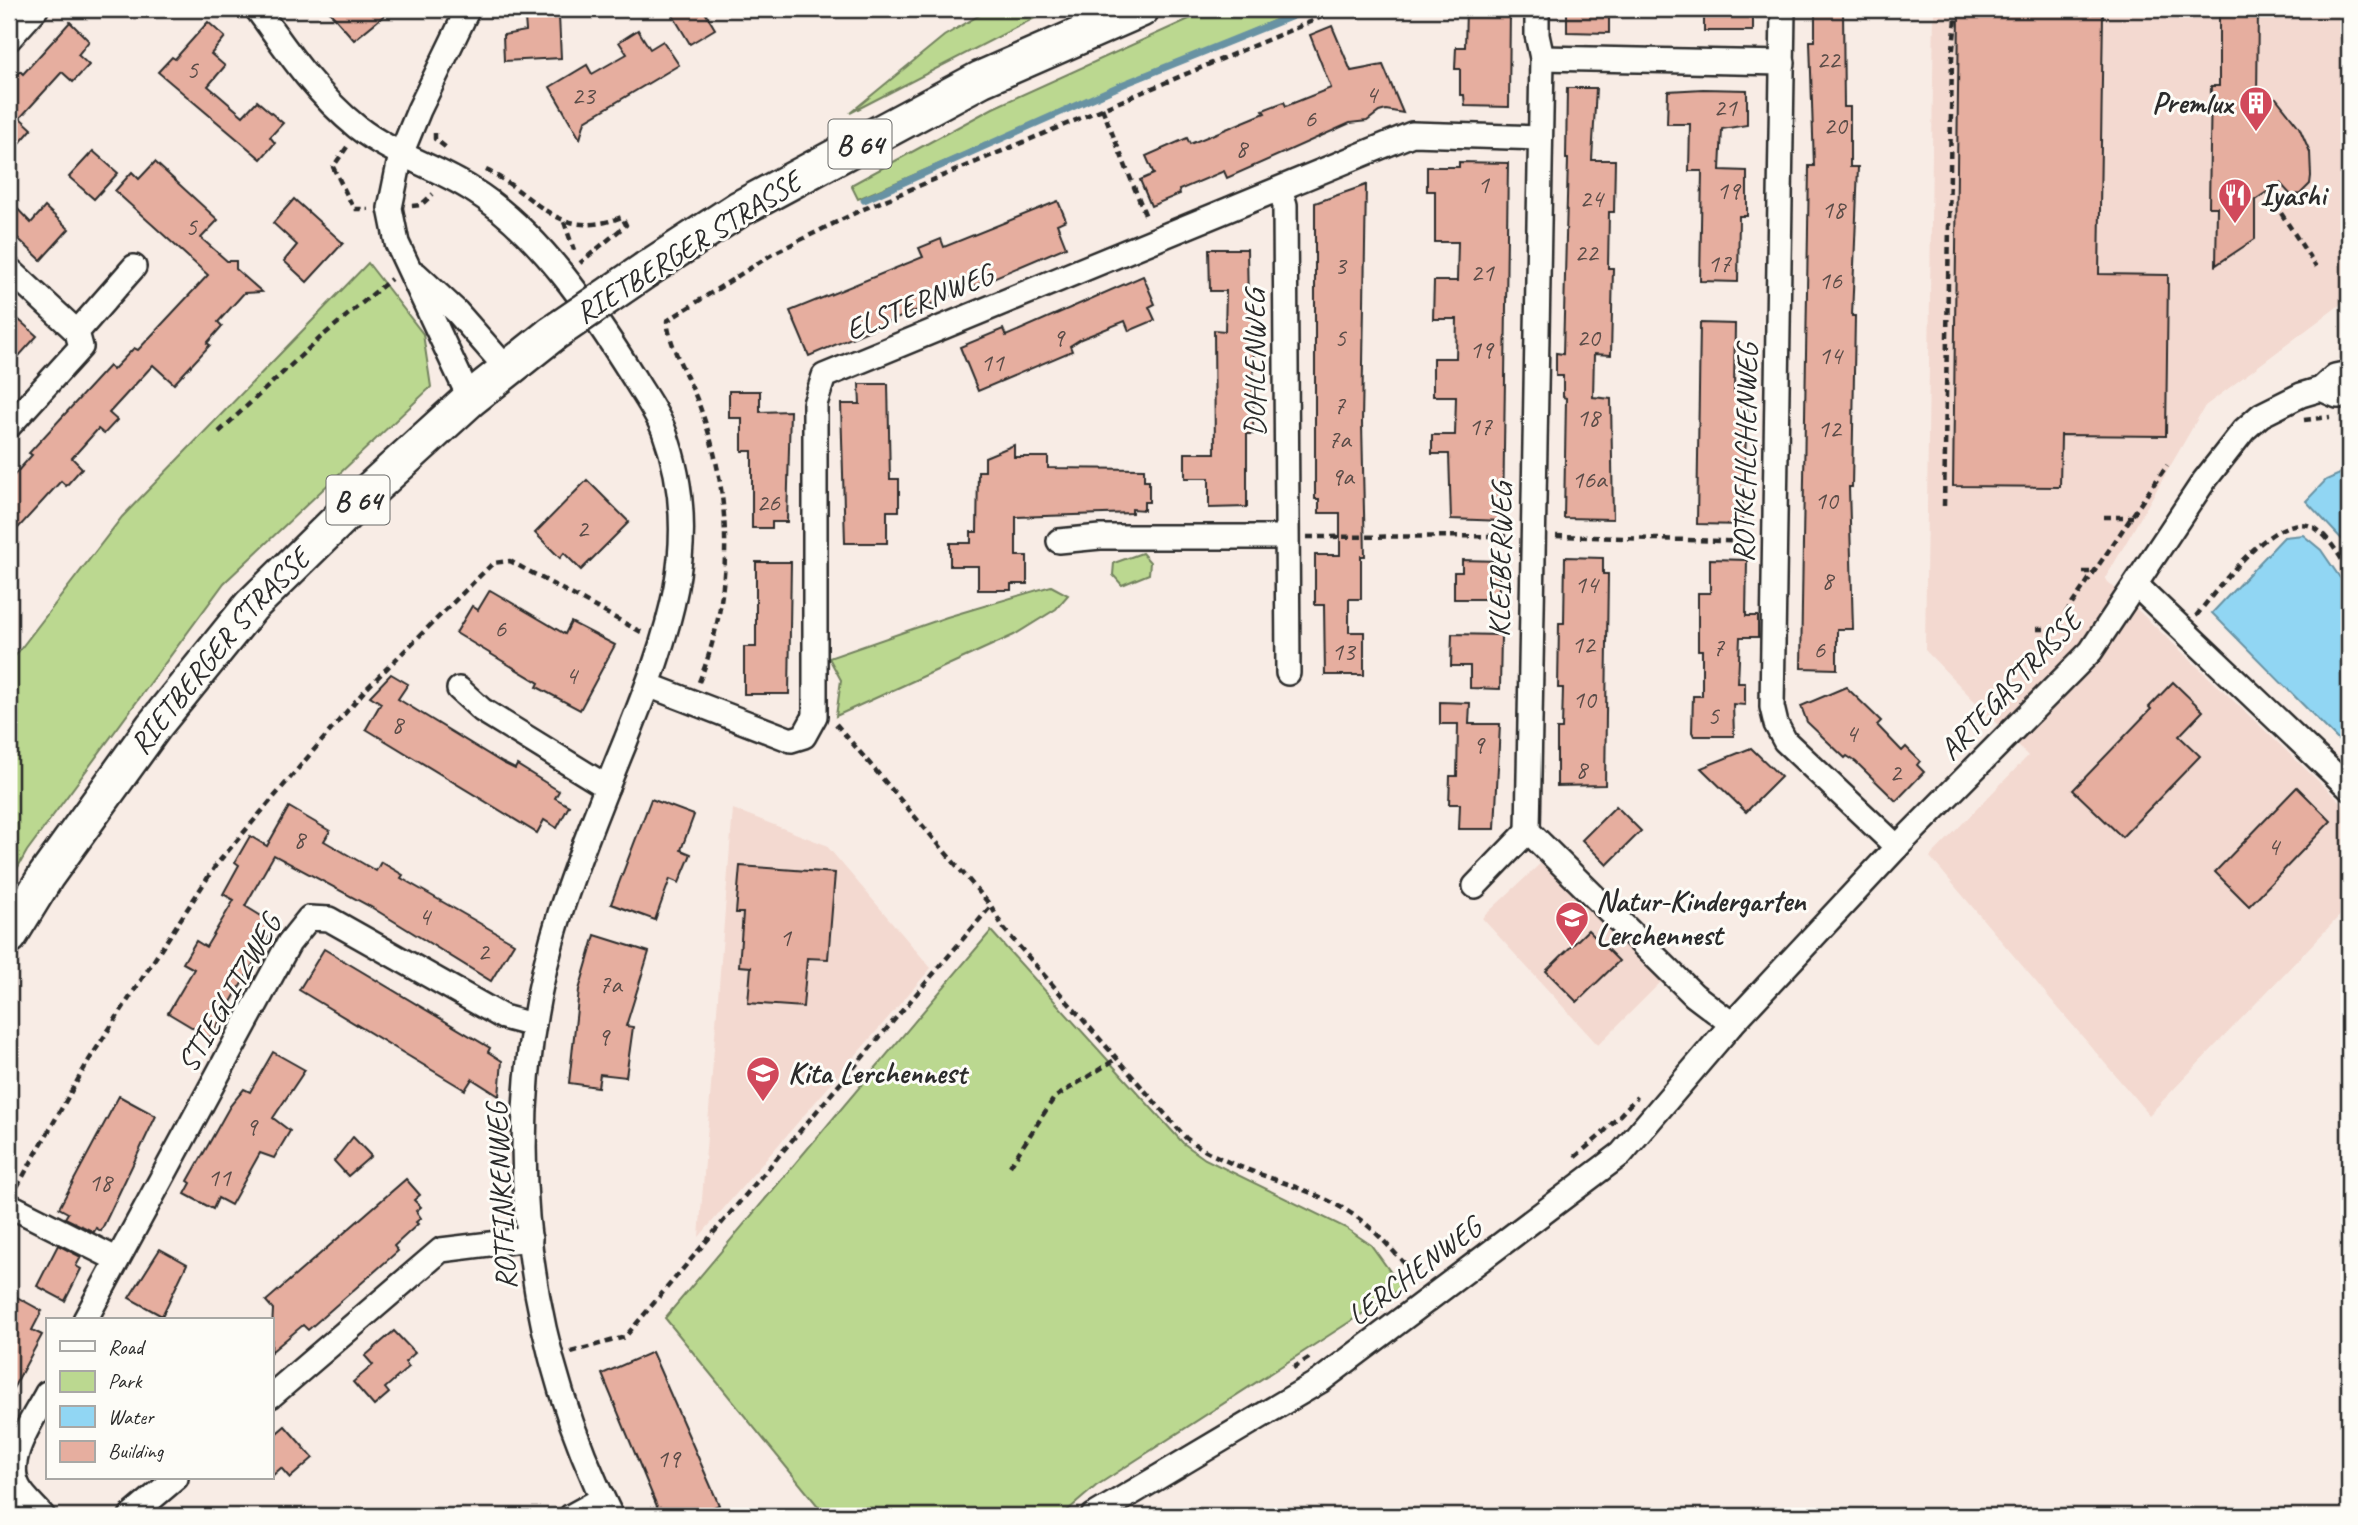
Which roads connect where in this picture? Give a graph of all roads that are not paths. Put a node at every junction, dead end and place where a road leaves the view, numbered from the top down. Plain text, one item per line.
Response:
1 (36, 9) edge
2 (257, 9) edge
3 (468, 9) edge
4 (1141, 9) edge
5 (1537, 9) edge
6 (1783, 9) edge
7 (9, 39) edge
8 (1542, 58) junction
9 (1783, 63) junction
10 (1540, 138) junction
11 (401, 154) junction
12 (1280, 189) junction
13 (134, 267) dead end
14 (410, 268) junction
15 (9, 269) edge
16 (77, 332) junction
17 (508, 370) junction
18 (2349, 373) edge
19 (2321, 389) junction
20 (2349, 396) edge
21 (470, 399) junction
22 (9, 426) edge
23 (1286, 537) junction
24 (1059, 541) dead end
25 (2137, 586) junction
26 (1288, 673) dead end
27 (648, 685) junction
28 (459, 689) dead end
29 (607, 787) junction
30 (2349, 788) edge
31 (1528, 831) junction
32 (1897, 847) junction
33 (1475, 886) dead end
34 (9, 936) edge
35 (1732, 1024) junction
36 (533, 1025) junction
37 (12, 1198) edge
38 (530, 1239) junction
39 (116, 1258) junction
40 (86, 1318) edge
41 (273, 1394) edge
42 (46, 1395) edge
43 (174, 1480) edge
44 (607, 1507) edge
45 (44, 1516) edge
46 (131, 1516) edge
47 (571, 1516) edge
48 (1093, 1516) edge

1 - 7 street
2 - 11 street, ROTFINKENWEG
3 - 11 street
4 - 17 main road, RIETBERGER STRASSE / B 64, bridge
5 - 8 street, KLEIBERWEG
6 - 9 street, ROTKEHLCHENWEG
8 - 9 street
8 - 10 street, KLEIBERWEG
9 - 32 street, ROTKEHLCHENWEG
10 - 12 street, ELSTERNWEG
10 - 31 street, KLEIBERWEG
11 - 14 street
11 - 27 street, ROTFINKENWEG
12 - 23 street, DOHLENWEG
12 - 27 street, ELSTERNWEG
13 - 16 street
14 - 17 street
14 - 21 street
15 - 16 street
16 - 22 street
17 - 21 main road, RIETBERGER STRASSE / B 64
18 - 19 street, ARTEGASTRASSE
19 - 20 street
19 - 25 street, ARTEGASTRASSE
21 - 34 main road, RIETBERGER STRASSE / B 64
23 - 24 street
23 - 26 street, DOHLENWEG
25 - 30 street
25 - 32 street, ARTEGASTRASSE
27 - 29 street, ROTFINKENWEG
28 - 29 street
29 - 36 street, ROTFINKENWEG
31 - 33 street
31 - 35 street
32 - 35 street, ARTEGASTRASSE
35 - 48 street, LERCHENWEG
36 - 38 street, ROTFINKENWEG
36 - 39 street, STIEGLITZWEG
37 - 39 street
38 - 41 street
38 - 44 street, ROTFINKENWEG
39 - 40 street, STIEGLITZWEG
42 - 45 street
43 - 46 street
44 - 47 street

